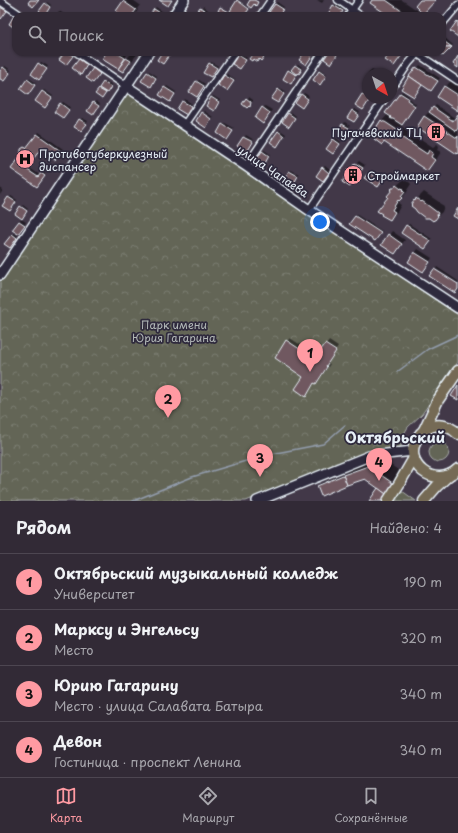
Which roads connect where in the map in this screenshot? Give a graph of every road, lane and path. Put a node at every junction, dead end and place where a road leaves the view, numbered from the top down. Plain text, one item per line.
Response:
1 (184, 0) edge
2 (271, 0) edge
3 (338, 0) edge
4 (359, 0) edge
5 (0, 1) edge
6 (458, 5) edge
7 (352, 10) junction
8 (16, 12) edge
9 (176, 12) edge
10 (263, 12) edge
11 (355, 12) edge
12 (446, 19) edge
13 (82, 56) edge
14 (146, 56) edge
15 (232, 56) edge
16 (321, 56) edge
17 (415, 56) edge
18 (421, 56) edge
19 (398, 79) edge
20 (458, 81) edge
21 (126, 86) junction
22 (381, 104) edge
23 (184, 125) junction
24 (246, 166) junction
25 (309, 210) junction
26 (0, 273) edge
27 (458, 308) edge
28 (458, 371) edge
29 (424, 430) junction
30 (458, 434) edge
31 (414, 455) junction
32 (458, 468) edge
33 (449, 475) junction
34 (257, 501) edge
35 (388, 501) edge
36 (424, 501) edge

1 - 9 street
2 - 10 street
3 - 7 street
4 - 7 street
5 - 8 street
6 - 12 street
7 - 11 street
13 - 21 street, улица Чапаева
14 - 21 street
15 - 23 street
16 - 24 street
17 - 19 street
18 - 20 street
21 - 23 street, улица Чапаева
21 - 26 street
22 - 25 street
23 - 24 street, улица Чапаева
24 - 25 street, улица Чапаева
25 - 27 street, улица Чапаева
28 - 29 main road
29 - 30 main road
29 - 31 main road
31 - 33 main road
31 - 34 street
31 - 35 main road
32 - 33 main road
33 - 36 main road

